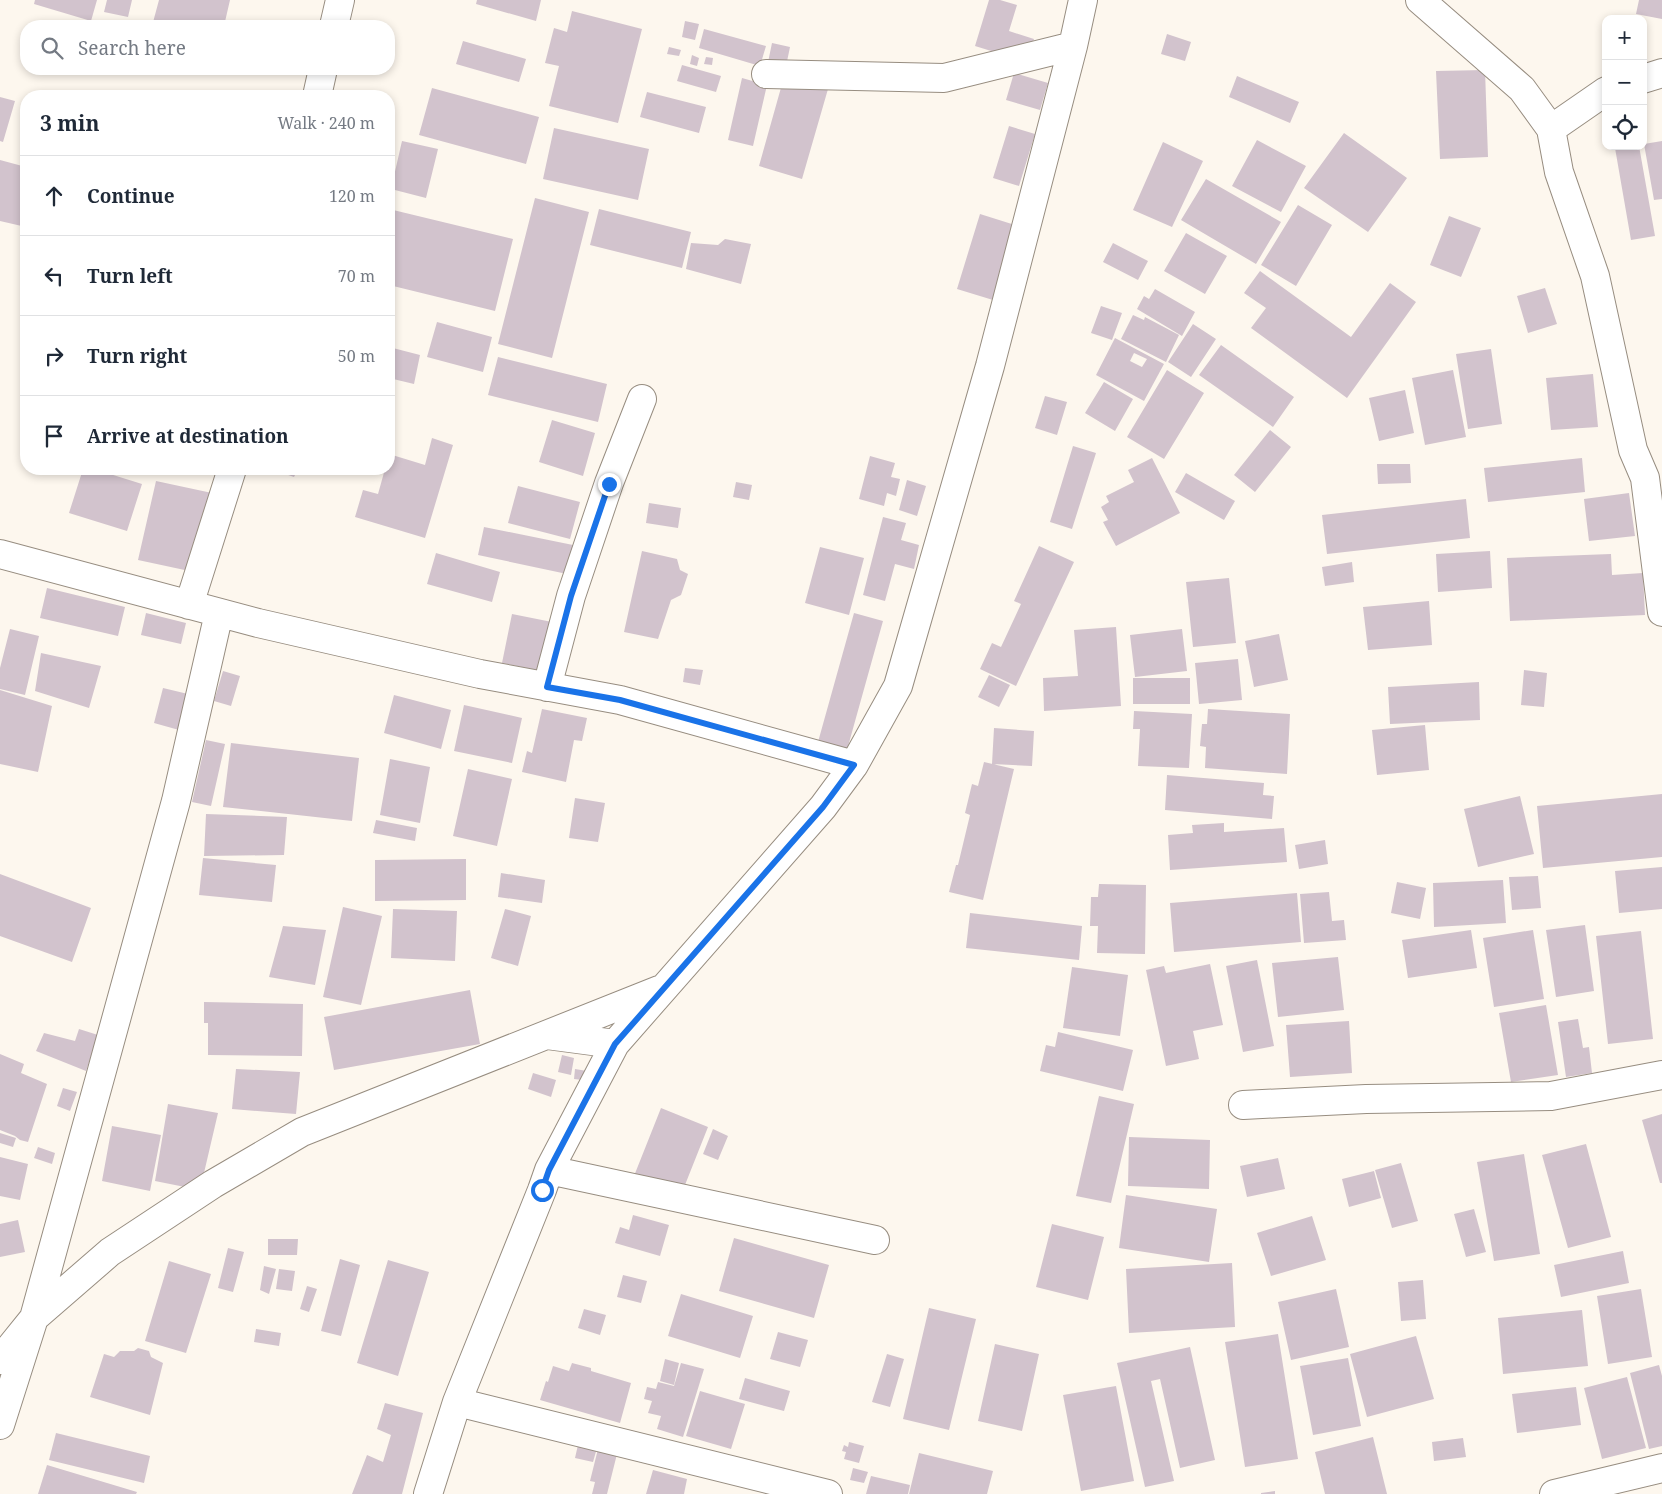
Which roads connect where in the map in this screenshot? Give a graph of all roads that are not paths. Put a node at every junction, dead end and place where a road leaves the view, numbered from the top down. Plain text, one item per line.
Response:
1 (340, 0) edge
2 (1083, 0) edge
3 (1420, 0) edge
4 (335, 20) edge
5 (1073, 46) junction
6 (1662, 73) edge
7 (766, 74) dead end
8 (321, 75) edge
9 (1647, 77) edge
10 (318, 90) edge
11 (1602, 94) edge
12 (1551, 129) junction
13 (642, 399) dead end
14 (230, 475) edge
15 (1654, 476) edge
16 (0, 554) edge
17 (189, 605) junction
18 (1662, 612) edge
19 (220, 613) junction
20 (547, 687) junction
21 (854, 765) junction
22 (665, 987) junction
23 (546, 1034) junction
24 (615, 1044) junction
25 (1662, 1075) edge
26 (1243, 1106) dead end
27 (549, 1170) junction
28 (875, 1240) dead end
29 (34, 1318) junction
30 (0, 1360) edge
31 (457, 1402) junction
32 (0, 1425) edge
33 (1662, 1468) edge
34 (428, 1494) edge
35 (828, 1494) edge
36 (1554, 1494) edge

1 - 4 street
2 - 5 street
3 - 12 street
5 - 7 street
5 - 21 street
6 - 9 street
8 - 10 street
11 - 12 street
12 - 15 street
13 - 20 street
14 - 17 street
15 - 18 street
16 - 17 street
17 - 19 street
19 - 20 street
19 - 29 street
20 - 21 street
21 - 22 street
22 - 23 street
22 - 24 street
23 - 24 street
23 - 29 street
24 - 27 street
25 - 26 street
27 - 28 street
27 - 31 street
29 - 30 street
29 - 32 street
31 - 34 street
31 - 35 street
33 - 36 street

